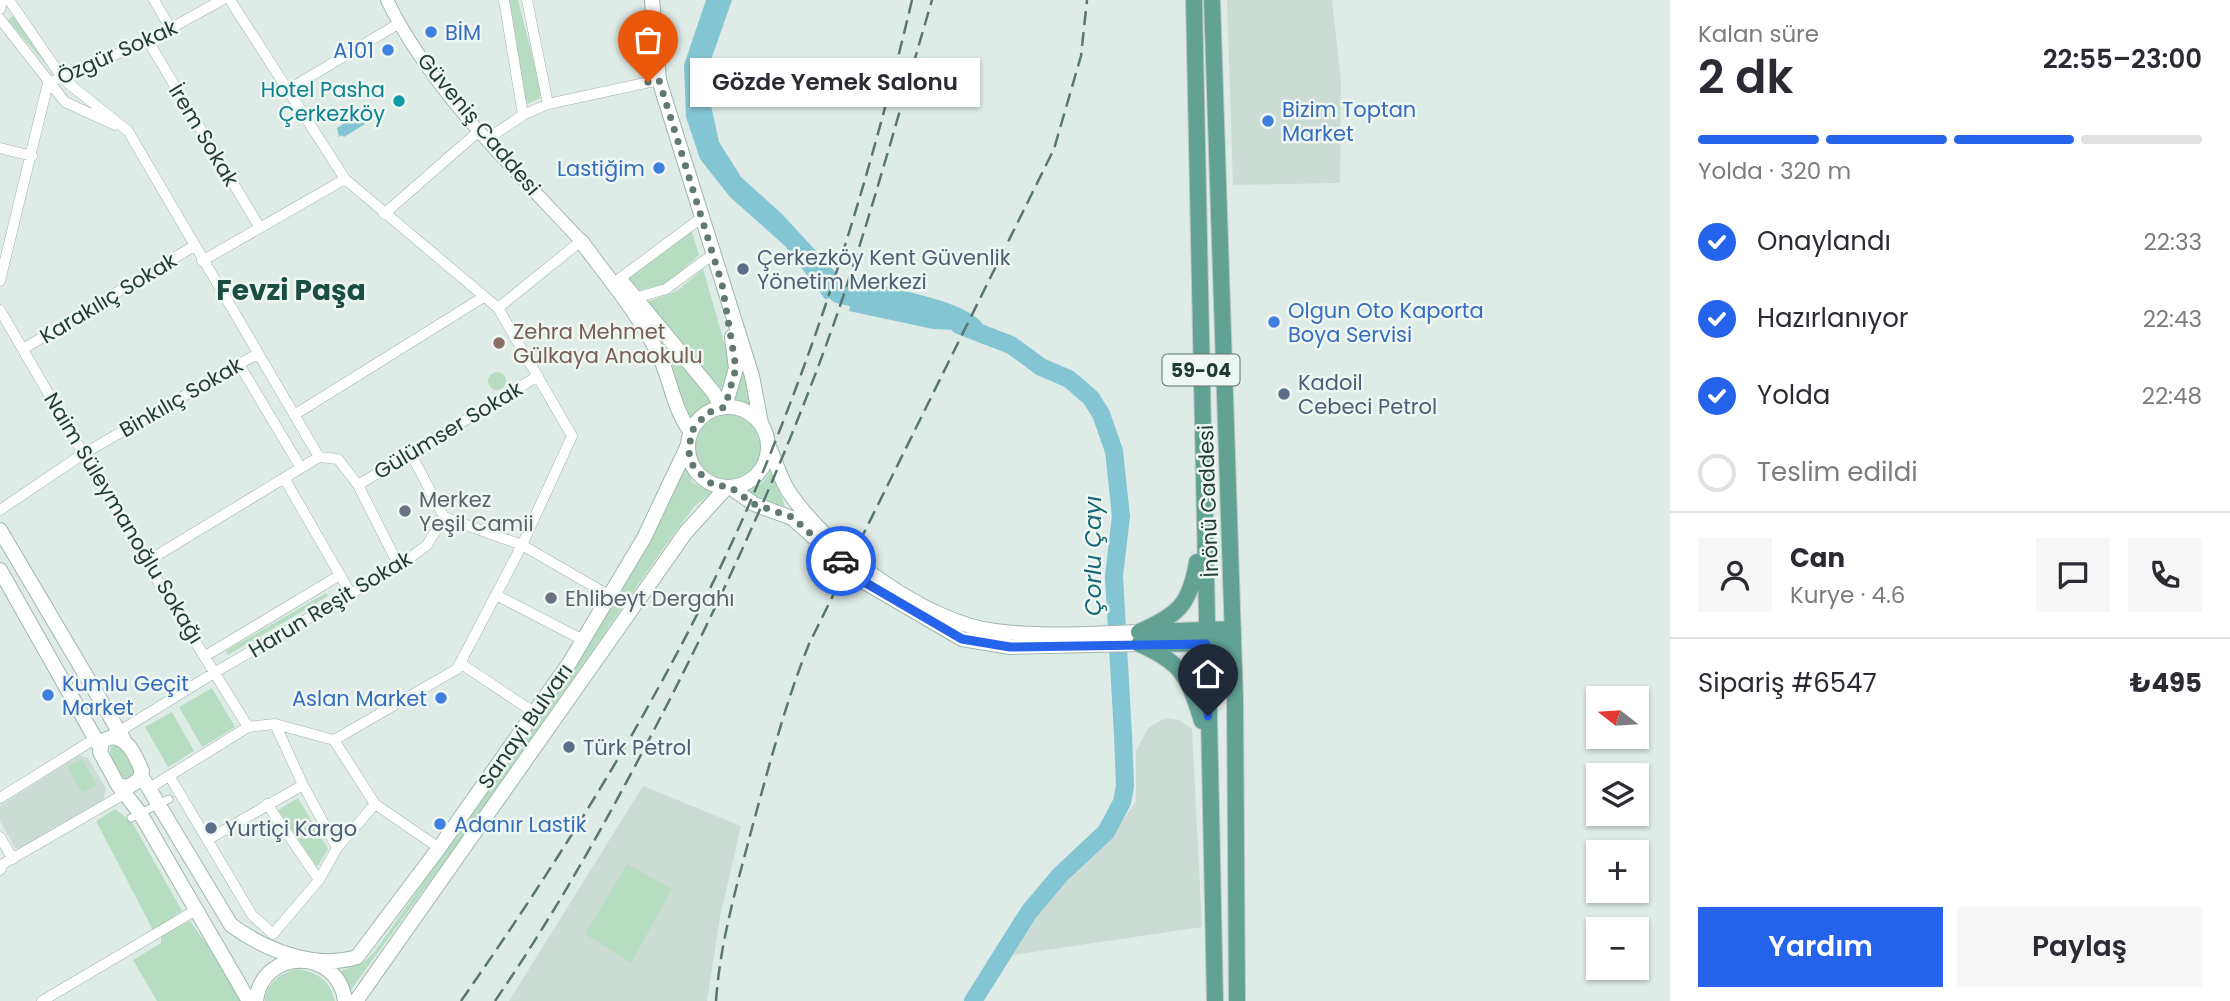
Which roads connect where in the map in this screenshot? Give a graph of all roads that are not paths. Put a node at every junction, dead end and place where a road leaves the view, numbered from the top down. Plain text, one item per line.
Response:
1 (2, 0) edge
2 (9, 0) edge
3 (155, 0) edge
4 (222, 0) edge
5 (230, 0) edge
6 (387, 0) edge
7 (504, 0) edge
8 (527, 0) edge
9 (652, 0) edge
10 (1195, 0) edge
11 (1212, 0) edge
12 (0, 9) edge
13 (0, 19) edge
14 (398, 24) junction
15 (171, 29) junction
16 (148, 41) junction
17 (63, 79) junction
18 (659, 80) junction
19 (48, 83) junction
20 (286, 91) junction
21 (548, 104) junction
22 (523, 115) junction
23 (128, 131) junction
24 (483, 135) junction
25 (0, 148) edge
26 (32, 156) junction
27 (345, 180) junction
28 (384, 214) junction
29 (701, 218) junction
30 (260, 228) junction
31 (581, 240) junction
32 (194, 246) junction
33 (4, 247) edge
34 (712, 255) junction
35 (202, 261) junction
36 (619, 279) junction
37 (0, 281) edge
38 (722, 284) junction
39 (482, 298) junction
40 (635, 298) junction
41 (498, 309) junction
42 (0, 310) edge
43 (23, 349) junction
44 (257, 354) junction
45 (239, 364) junction
46 (538, 376) junction
47 (723, 407) junction
48 (294, 415) junction
49 (761, 423) junction
50 (690, 438) junction
51 (769, 447) junction
52 (83, 454) junction
53 (411, 454) junction
54 (319, 457) junction
55 (302, 468) junction
56 (285, 478) junction
57 (358, 485) junction
58 (728, 488) junction
59 (0, 510) edge
60 (444, 517) junction
61 (1203, 521) junction
62 (0, 530) edge
63 (522, 545) junction
64 (146, 562) junction
65 (399, 566) junction
66 (0, 570) edge
67 (340, 575) junction
68 (351, 594) junction
69 (496, 596) junction
70 (610, 596) junction
71 (1233, 636) junction
72 (1206, 637) junction
73 (1139, 638) junction
74 (1082, 639) junction
75 (583, 640) junction
76 (206, 655) junction
77 (460, 663) junction
78 (217, 671) junction
79 (535, 713) junction
80 (275, 724) junction
81 (248, 726) junction
82 (122, 736) junction
83 (334, 740) junction
84 (1208, 741) junction
85 (98, 743) junction
86 (170, 777) junction
87 (145, 783) junction
88 (303, 785) junction
89 (121, 789) junction
90 (0, 798) edge
91 (164, 801) junction
92 (268, 804) junction
93 (374, 804) junction
94 (136, 816) junction
95 (0, 837) edge
96 (207, 840) junction
97 (337, 848) junction
98 (439, 848) junction
99 (13, 859) junction
100 (0, 870) edge
101 (319, 880) junction
102 (196, 910) junction
103 (318, 963) junction
104 (42, 1001) edge
105 (249, 1001) edge
106 (257, 1001) edge
107 (345, 1001) edge
108 (356, 1001) edge
109 (1215, 1001) edge
110 (1237, 1001) edge

1 - 12 street
2 - 17 street
3 - 15 street
4 - 15 street, Özgür Sokak
5 - 20 street
6 - 14 street, Güveniş Caddesi
7 - 22 street
8 - 21 street
9 - 18 main road
10 - 61 main road, İnönü Caddesi / 59-04
11 - 71 main road, İnönü Caddesi / 59-04
13 - 19 street
14 - 20 street
14 - 24 street, Güveniş Caddesi
15 - 16 street, Özgür Sokak
16 - 17 street, Özgür Sokak
16 - 30 street, İrem Sokak
17 - 19 street, Özgür Sokak
17 - 23 street
18 - 21 street
18 - 29 main road
19 - 23 street
19 - 26 street
20 - 27 street
21 - 22 street
22 - 24 street
23 - 32 street
24 - 28 street
24 - 31 street, Güveniş Caddesi
25 - 26 street
26 - 33 street
27 - 28 street
27 - 30 street
28 - 39 street
29 - 34 main road
29 - 36 street
30 - 35 street
31 - 36 main road, Güveniş Caddesi
31 - 41 street
31 - 50 main road, Güveniş Caddesi
32 - 35 street
32 - 43 street, Karakılıç Sokak
33 - 37 street
34 - 38 main road
34 - 40 street
35 - 44 street
36 - 40 main road, Güveniş Caddesi
38 - 47 main road
38 - 49 main road
39 - 41 street
39 - 48 street
40 - 47 main road, Güveniş Caddesi
41 - 46 street
42 - 43 street, Naim Süleymanoğlu Sokağı
43 - 52 street, Naim Süleymanoğlu Sokağı
44 - 45 street, Binkılıç Sokak
44 - 48 street
45 - 52 street, Binkılıç Sokak
45 - 55 street
46 - 53 street, Gülümser Sokak
46 - 63 street
47 - 49 main road
47 - 50 main road
48 - 54 street
49 - 51 main road
50 - 58 main road
50 - 70 main road, Sanayi Bulvarı
51 - 58 main road
51 - 74 main road
52 - 59 street, Binkılıç Sokak
52 - 64 street, Naim Süleymanoğlu Sokağı
53 - 57 street, Gülümser Sokak
53 - 60 street
54 - 55 street
54 - 57 street
55 - 56 street
56 - 64 street
56 - 67 street
57 - 65 street
58 - 74 main road
58 - 108 main road, Sanayi Bulvarı
60 - 63 street
60 - 65 street, Harun Reşit Sokak
61 - 72 main road, İnönü Caddesi / 59-04
61 - 73 main road
62 - 82 main road
63 - 69 street
63 - 70 street
64 - 76 street, Naim Süleymanoğlu Sokağı
65 - 68 street, Harun Reşit Sokak
66 - 85 main road
67 - 68 street
67 - 76 street, Harun Reşit Sokak
68 - 78 street, Harun Reşit Sokak
69 - 75 street
69 - 77 street
70 - 75 main road, Sanayi Bulvarı
71 - 72 main road
71 - 110 main road, İnönü Caddesi / 59-04
72 - 73 main road
72 - 84 main road, İnönü Caddesi / 59-04
73 - 74 main road
73 - 84 main road
75 - 79 main road, Sanayi Bulvarı
76 - 78 street, Naim Süleymanoğlu Sokağı
77 - 79 street
77 - 83 street
78 - 81 street, Naim Süleymanoğlu Sokağı
78 - 82 street, Harun Reşit Sokak
79 - 98 main road, Sanayi Bulvarı
80 - 81 street
80 - 83 street
80 - 88 street
81 - 86 street
82 - 85 main road
82 - 87 main road
83 - 93 street
84 - 109 main road, İnönü Caddesi / 59-04
85 - 89 main road
85 - 90 street
86 - 87 street
86 - 96 street
87 - 89 main road
87 - 91 main road
88 - 92 street
88 - 97 street
89 - 94 main road
89 - 99 street
91 - 94 street
91 - 103 main road
92 - 96 street
92 - 101 street
93 - 97 street
93 - 98 street
94 - 102 main road
95 - 99 street
96 - 101 street
97 - 101 street
98 - 103 main road, Sanayi Bulvarı
99 - 100 street
102 - 104 street
102 - 105 main road
103 - 106 main road, Sanayi Bulvarı
103 - 107 main road

